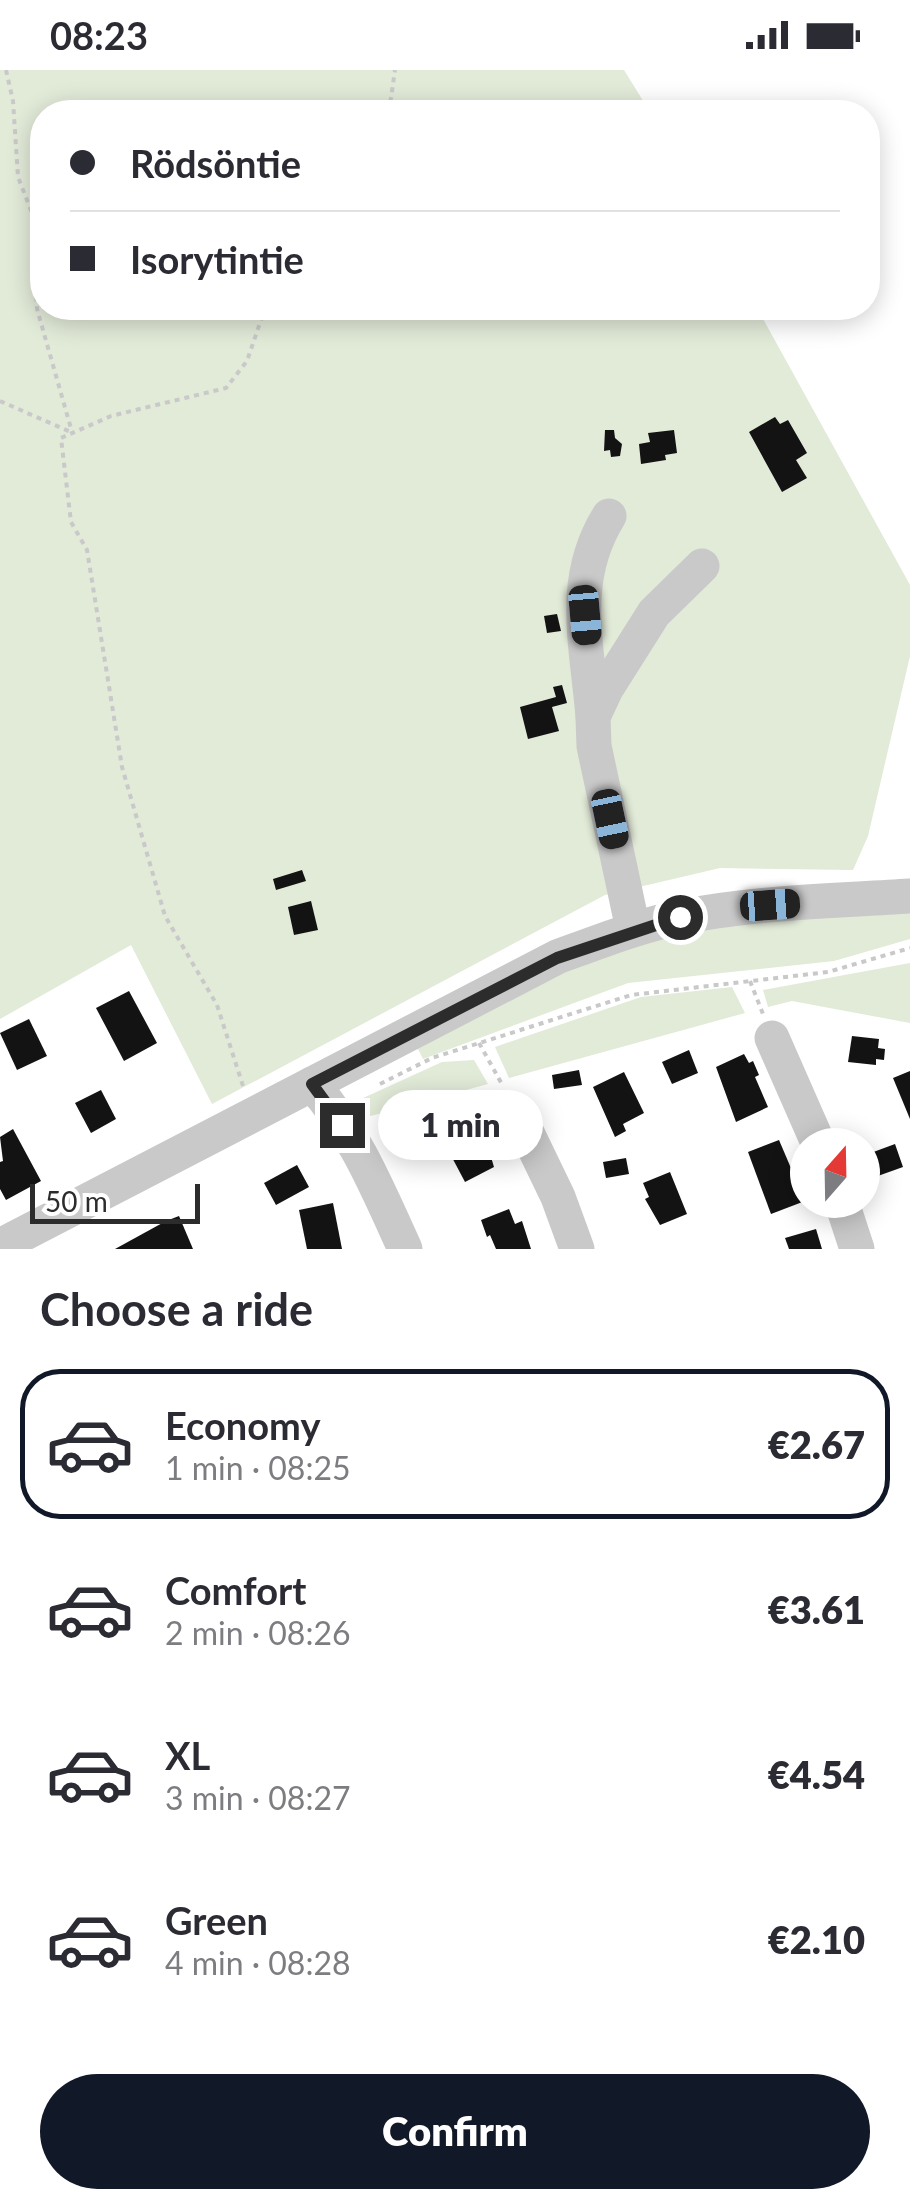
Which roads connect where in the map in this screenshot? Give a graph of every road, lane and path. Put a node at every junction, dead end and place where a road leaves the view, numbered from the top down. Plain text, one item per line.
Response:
1 (6, 70) edge
2 (395, 70) edge
3 (391, 100) edge
4 (30, 208) edge
5 (40, 320) edge
6 (261, 320) edge
7 (0, 401) edge
8 (73, 433) junction
9 (609, 516) dead end
10 (702, 566) dead end
11 (593, 716) junction
12 (910, 896) edge
13 (634, 929) junction
14 (910, 948) edge
15 (772, 1038) dead end
16 (478, 1043) junction
17 (312, 1084) junction
18 (380, 1084) dead end
19 (517, 1112) joint
20 (252, 1115) junction
21 (812, 1128) edge
22 (846, 1218) edge
23 (0, 1246) edge
24 (406, 1249) edge
25 (577, 1249) edge
26 (857, 1249) edge

1 - 4 path
2 - 3 path
5 - 8 path
6 - 8 path
7 - 8 path
8 - 20 path
9 - 11 street
10 - 11 street
11 - 13 street
12 - 13 street
13 - 17 street
14 - 16 path
15 - 21 street
16 - 18 path
16 - 19 path
17 - 20 street
17 - 24 street
19 - 25 street
20 - 23 street
22 - 26 street

